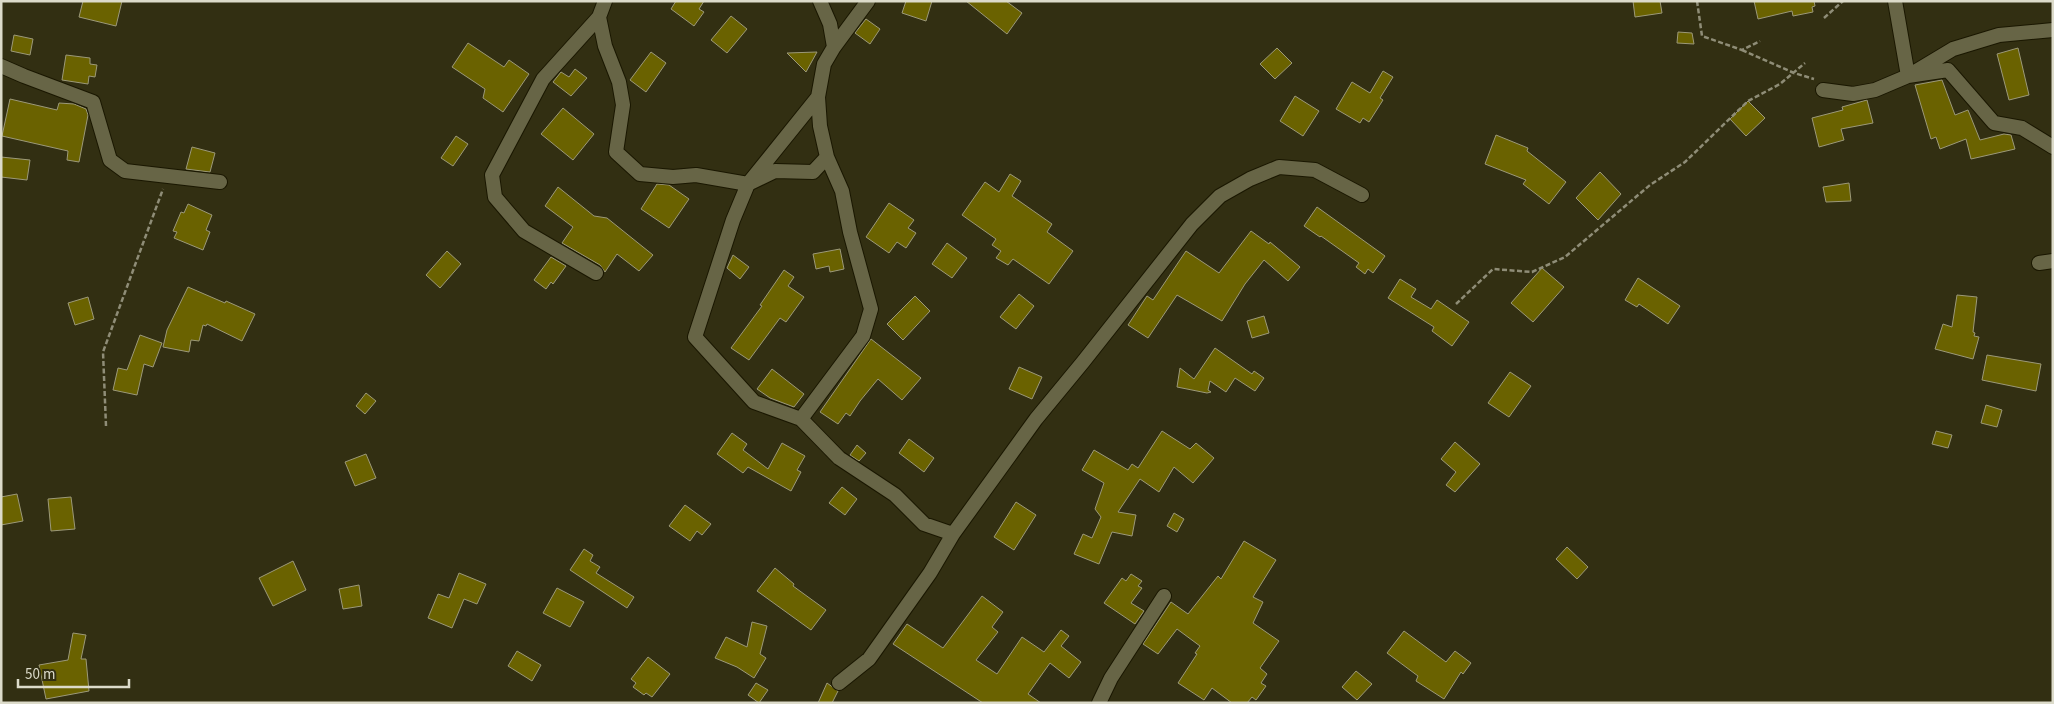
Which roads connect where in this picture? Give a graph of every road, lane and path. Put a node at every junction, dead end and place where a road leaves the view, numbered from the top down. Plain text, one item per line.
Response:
1 (605, 1) edge
2 (820, 1) edge
3 (868, 1) edge
4 (1697, 1) edge
5 (1843, 1) edge
6 (1895, 1) edge
7 (599, 17) junction
8 (1824, 18) dead end
9 (2053, 30) edge
10 (1760, 40) dead end
11 (834, 47) junction
12 (1742, 50) junction
13 (1805, 63) dead end
14 (1, 66) edge
15 (1794, 73) junction
16 (1908, 76) junction
17 (1823, 90) joint
18 (818, 97) junction
19 (2053, 147) edge
20 (827, 157) junction
21 (168, 176) junction
22 (220, 182) dead end
23 (748, 184) junction
24 (1362, 195) dead end
25 (596, 273) dead end
26 (1456, 304) dead end
27 (801, 419) junction
28 (106, 426) dead end
29 (953, 534) junction
30 (1164, 596) dead end
31 (839, 683) dead end
32 (1099, 703) edge

1 - 7 street
2 - 11 street
3 - 11 street
4 - 12 path
5 - 8 path
6 - 16 street
7 - 23 street
7 - 25 street
9 - 16 street
10 - 12 path
11 - 18 street
12 - 15 path
13 - 15 path
14 - 21 street
15 - 17 path
15 - 26 path
16 - 17 street
16 - 19 street
18 - 20 street
18 - 23 street
20 - 23 street
20 - 27 street
21 - 22 street
21 - 28 path
23 - 27 street
24 - 29 street
27 - 29 street
29 - 31 street
30 - 32 street

